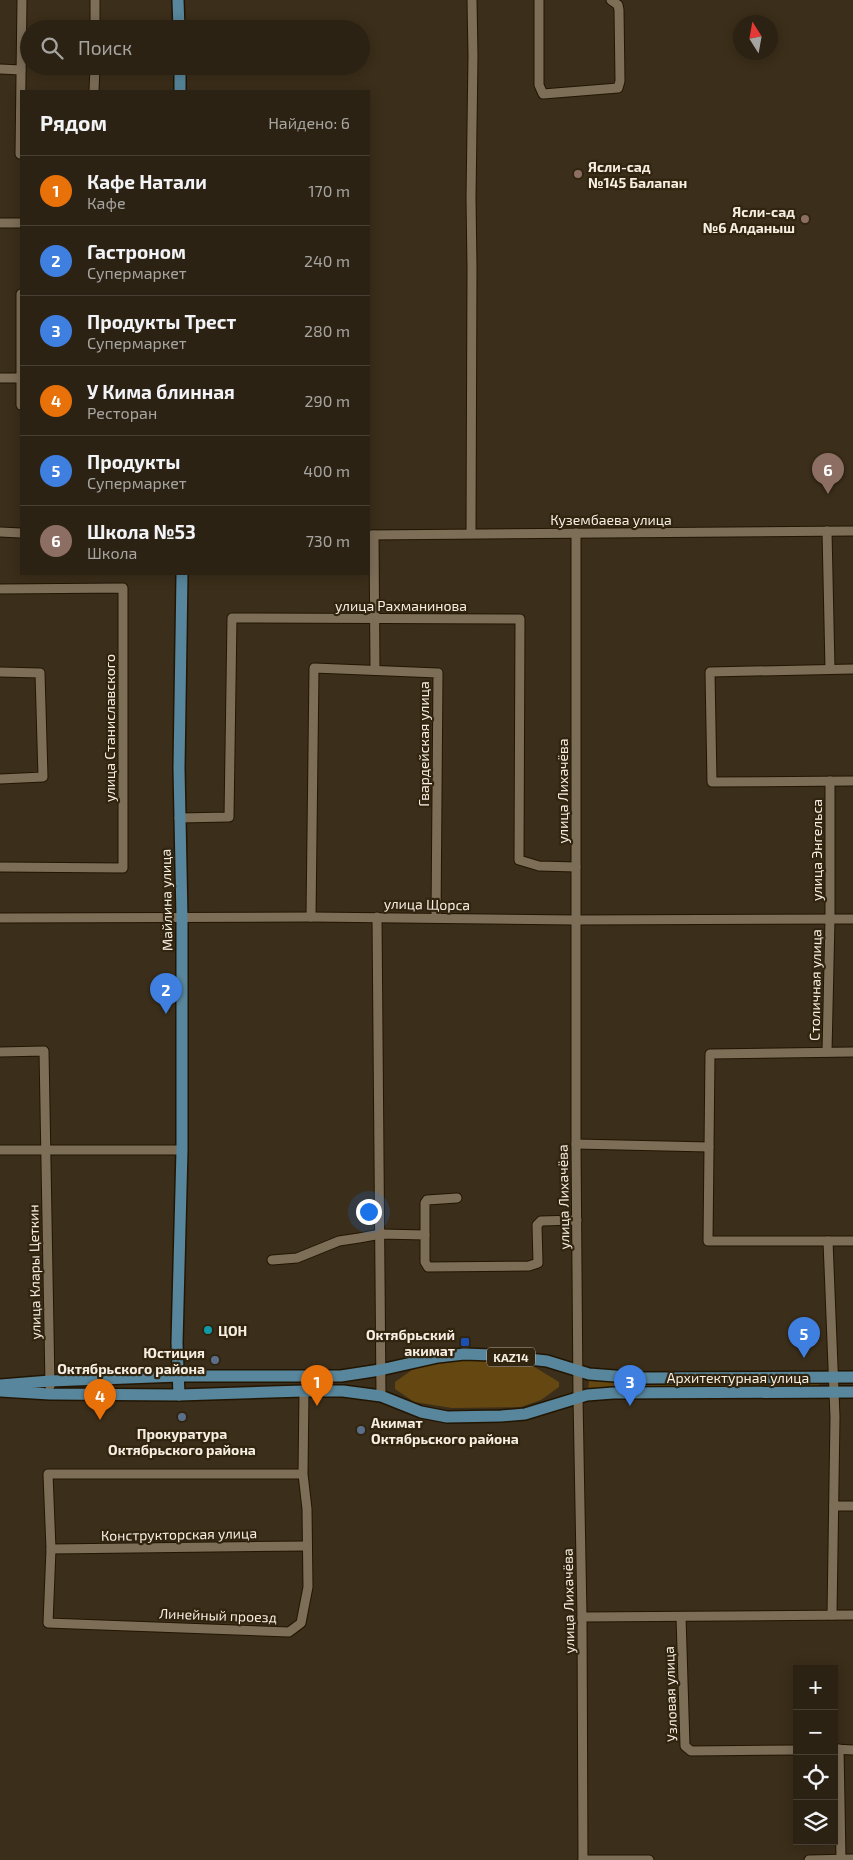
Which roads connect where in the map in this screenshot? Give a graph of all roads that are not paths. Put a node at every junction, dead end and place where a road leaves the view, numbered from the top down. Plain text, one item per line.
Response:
1 (22, 0) edge
2 (94, 0) edge
3 (178, 0) edge
4 (472, 0) edge
5 (539, 0) edge
6 (611, 0) edge
7 (22, 20) edge
8 (94, 20) edge
9 (179, 20) edge
10 (0, 69) edge
11 (20, 70) edge
12 (21, 75) edge
13 (94, 75) edge
14 (180, 75) edge
15 (21, 90) edge
16 (94, 90) edge
17 (180, 90) edge
18 (0, 223) edge
19 (20, 223) edge
20 (0, 378) edge
21 (20, 378) edge
22 (827, 531) junction
23 (853, 531) edge
24 (0, 532) edge
25 (20, 533) edge
26 (471, 533) junction
27 (576, 533) junction
28 (371, 535) edge
29 (182, 575) edge
30 (0, 588) edge
31 (374, 619) junction
32 (830, 669) junction
33 (853, 669) edge
34 (375, 670) junction
35 (0, 672) edge
36 (0, 779) edge
37 (830, 781) junction
38 (853, 781) edge
39 (179, 818) junction
40 (0, 867) edge
41 (576, 867) junction
42 (311, 917) junction
43 (378, 917) junction
44 (0, 918) edge
45 (182, 918) junction
46 (436, 918) junction
47 (830, 919) junction
48 (853, 919) edge
49 (575, 920) junction
50 (0, 1052) edge
51 (827, 1052) junction
52 (853, 1052) edge
53 (576, 1144) junction
54 (709, 1147) junction
55 (0, 1150) edge
56 (46, 1150) junction
57 (182, 1150) junction
58 (457, 1198) dead end
59 (577, 1220) junction
60 (380, 1234) junction
61 (425, 1235) junction
62 (828, 1241) junction
63 (853, 1242) edge
64 (272, 1260) dead end
65 (579, 1369) junction
66 (380, 1370) junction
67 (179, 1376) junction
68 (834, 1378) junction
69 (853, 1378) edge
70 (50, 1380) junction
71 (0, 1385) edge
72 (0, 1391) edge
73 (304, 1391) junction
74 (834, 1392) junction
75 (853, 1392) edge
76 (50, 1394) junction
77 (179, 1395) junction
78 (381, 1396) junction
79 (578, 1398) junction
80 (303, 1474) junction
81 (834, 1506) junction
82 (853, 1506) edge
83 (308, 1546) junction
84 (51, 1549) junction
85 (832, 1615) junction
86 (853, 1615) edge
87 (582, 1617) junction
88 (681, 1617) junction
89 (838, 1749) edge
90 (793, 1750) edge
91 (853, 1750) edge
92 (837, 1755) edge
93 (841, 1859) junction
94 (853, 1859) edge
95 (583, 1860) edge
96 (650, 1860) edge
97 (809, 1860) edge

1 - 7 street
2 - 8 street
3 - 9 main road
4 - 26 street
5 - 6 street
10 - 11 street
12 - 15 street
13 - 16 street
14 - 17 main road
18 - 19 street
20 - 21 street
22 - 23 street, Кузембаева улица
22 - 27 street, Кузембаева улица
22 - 32 street
24 - 25 street
26 - 27 street, Кузембаева улица
26 - 28 street, Кузембаева улица
27 - 41 street, улица Лихачёва
28 - 31 street
29 - 39 main road, Майлина улица
30 - 40 street, улица Станиславского
31 - 34 street
31 - 39 street, улица Рахманинова
31 - 41 street, улица Рахманинова
32 - 33 street, улица Энгельса
32 - 37 street, улица Энгельса
34 - 42 street, Гвардейская улица
34 - 46 street, Гвардейская улица
35 - 36 street
37 - 38 street, улица Энгельса
37 - 47 street, улица Энгельса
39 - 45 main road, Майлина улица
41 - 49 street, улица Лихачёва
42 - 43 street, улица Щорса
42 - 45 street, улица Щорса
43 - 46 street, улица Щорса
43 - 60 street
44 - 45 street, улица Щорса
45 - 57 main road, Майлина улица
46 - 49 street, улица Щорса
47 - 48 street, улица Щорса
47 - 49 street, улица Щорса
47 - 51 street, Столичная улица
49 - 53 street, улица Лихачёва
50 - 56 street, улица Клары Цеткин
51 - 52 street, Столичная улица
51 - 54 street, Столичная улица
53 - 54 street
53 - 59 street, улица Лихачёва
54 - 62 street, Столичная улица
55 - 56 street
56 - 57 street
56 - 70 street, улица Клары Цеткин
57 - 67 main road, Майлина улица
58 - 61 street
59 - 61 street
59 - 65 street, улица Лихачёва
60 - 61 street
60 - 64 street
60 - 66 street
62 - 63 street, Столичная улица
62 - 68 street
65 - 66 main road, Архитектурная улица / KAZ14
65 - 68 main road, Архитектурная улица / KAZ14
65 - 79 street, улица Лихачёва
66 - 67 main road, Архитектурная улица / KAZ14
66 - 78 street
67 - 70 main road, Архитектурная улица / KAZ14
67 - 77 main road, Майлина улица
68 - 69 main road, Архитектурная улица / KAZ14
68 - 74 street
70 - 71 main road, Архитектурная улица / KAZ14
70 - 76 street, улица Клары Цеткин
72 - 76 main road, Архитектурная улица
73 - 77 main road, Архитектурная улица
73 - 78 main road, Архитектурная улица
73 - 80 street, Линейный проезд
74 - 75 main road, Архитектурная улица
74 - 79 main road, Архитектурная улица
74 - 81 street
76 - 77 main road, Архитектурная улица
78 - 79 main road, Архитектурная улица
79 - 87 street, улица Лихачёва
80 - 83 street, Линейный проезд
80 - 84 street
81 - 82 street
81 - 85 street
83 - 84 street, Конструкторская улица
83 - 84 street, Линейный проезд
85 - 86 street
85 - 88 street
87 - 88 street
87 - 95 street, улица Лихачёва
88 - 90 street, Узловая улица
89 - 91 street
92 - 93 street
93 - 94 street
93 - 97 street
95 - 96 street

